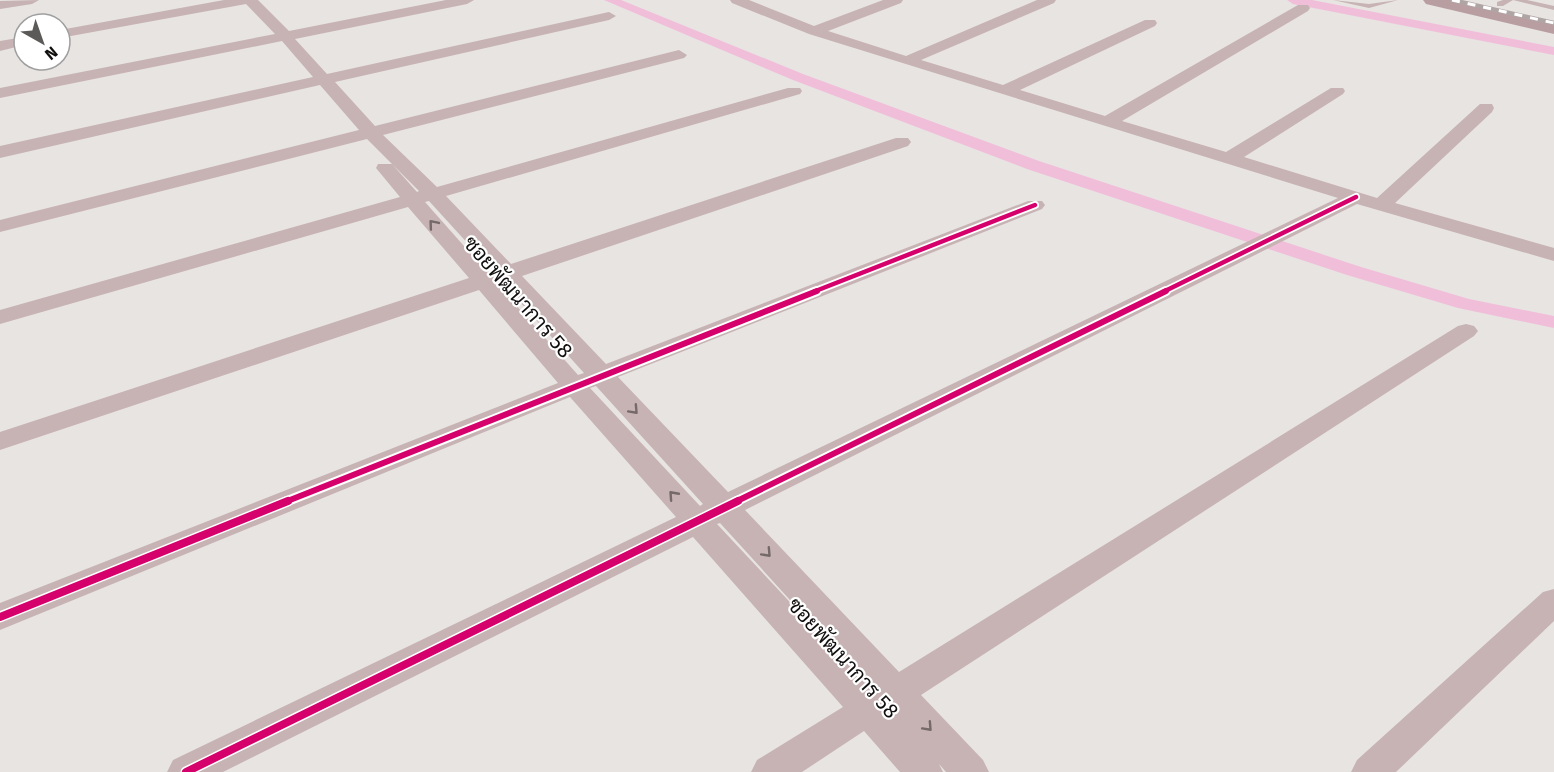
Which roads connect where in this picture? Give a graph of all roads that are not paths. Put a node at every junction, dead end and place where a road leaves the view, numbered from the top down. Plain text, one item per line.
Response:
1 (32, 0) edge
2 (243, 0) edge
3 (467, 0) edge
4 (767, 0) edge
5 (897, 0) edge
6 (1049, 0) edge
7 (1337, 0) edge
8 (1391, 0) edge
9 (1432, 0) edge
10 (1482, 0) edge
11 (1509, 1) edge
12 (743, 3) edge
13 (0, 5) edge
14 (1303, 8) dead end
15 (1554, 8) edge
16 (609, 16) dead end
17 (1554, 16) edge
18 (1150, 23) dead end
19 (1554, 28) edge
20 (814, 31) junction
21 (72, 32) edge
22 (279, 37) junction
23 (679, 55) dead end
24 (907, 61) junction
25 (317, 81) junction
26 (794, 91) dead end
27 (1004, 91) junction
28 (1337, 91) dead end
29 (0, 93) edge
30 (1486, 108) dead end
31 (1107, 122) junction
32 (365, 135) junction
33 (902, 142) dead end
34 (0, 152) edge
35 (1228, 159) junction
36 (1356, 197) junction
37 (423, 198) junction
38 (1035, 205) dead end
39 (1381, 205) junction
40 (0, 226) edge
41 (1554, 235) edge
42 (1548, 253) edge
43 (495, 279) junction
44 (0, 317) edge
45 (1466, 331) dead end
46 (602, 375) junction
47 (574, 386) junction
48 (0, 441) edge
49 (724, 508) junction
50 (697, 522) junction
51 (1554, 601) edge
52 (0, 617) edge
53 (896, 692) junction
54 (869, 710) junction
55 (186, 772) edge
56 (771, 772) edge
57 (924, 772) edge
58 (970, 772) edge
59 (1370, 772) edge

1 - 13 street
2 - 21 street
2 - 22 street, ซอยพัฒนาการ 58
3 - 22 street
4 - 12 street
5 - 20 street
6 - 24 street
7 - 8 lane
9 - 19 main road
10 - 11 main road
11 - 15 lane
11 - 17 main road
12 - 20 street
14 - 31 street
16 - 25 street
18 - 27 street
20 - 24 street
22 - 25 street, ซอยพัฒนาการ 58
22 - 29 street
23 - 32 street
24 - 27 street
25 - 32 street, ซอยพัฒนาการ 58
25 - 34 street
26 - 37 street
27 - 31 street
28 - 35 street
30 - 39 street
31 - 35 street
32 - 37 street, ซอยพัฒนาการ 58
32 - 40 street
33 - 43 street
35 - 36 street
36 - 39 street
36 - 49 street
37 - 43 street, ซอยพัฒนาการ 58
37 - 44 street
38 - 46 street
39 - 42 street
41 - 42 street
43 - 46 street, ซอยพัฒนาการ 58
43 - 47 street, ซอยพัฒนาการ 58
43 - 48 street
45 - 53 street
46 - 47 street
46 -> 49 street, ซอยพัฒนาการ 58
50 -> 47 street, ซอยพัฒนาการ 58
47 - 52 street
49 - 50 street
49 -> 53 street, ซอยพัฒนาการ 58
50 - 54 street, ซอยพัฒนาการ 58
50 - 55 street
51 - 59 street
53 - 54 street
53 -> 58 street, ซอยพัฒนาการ 58
54 - 56 street
54 - 57 street, ซอยพัฒนาการ 58

